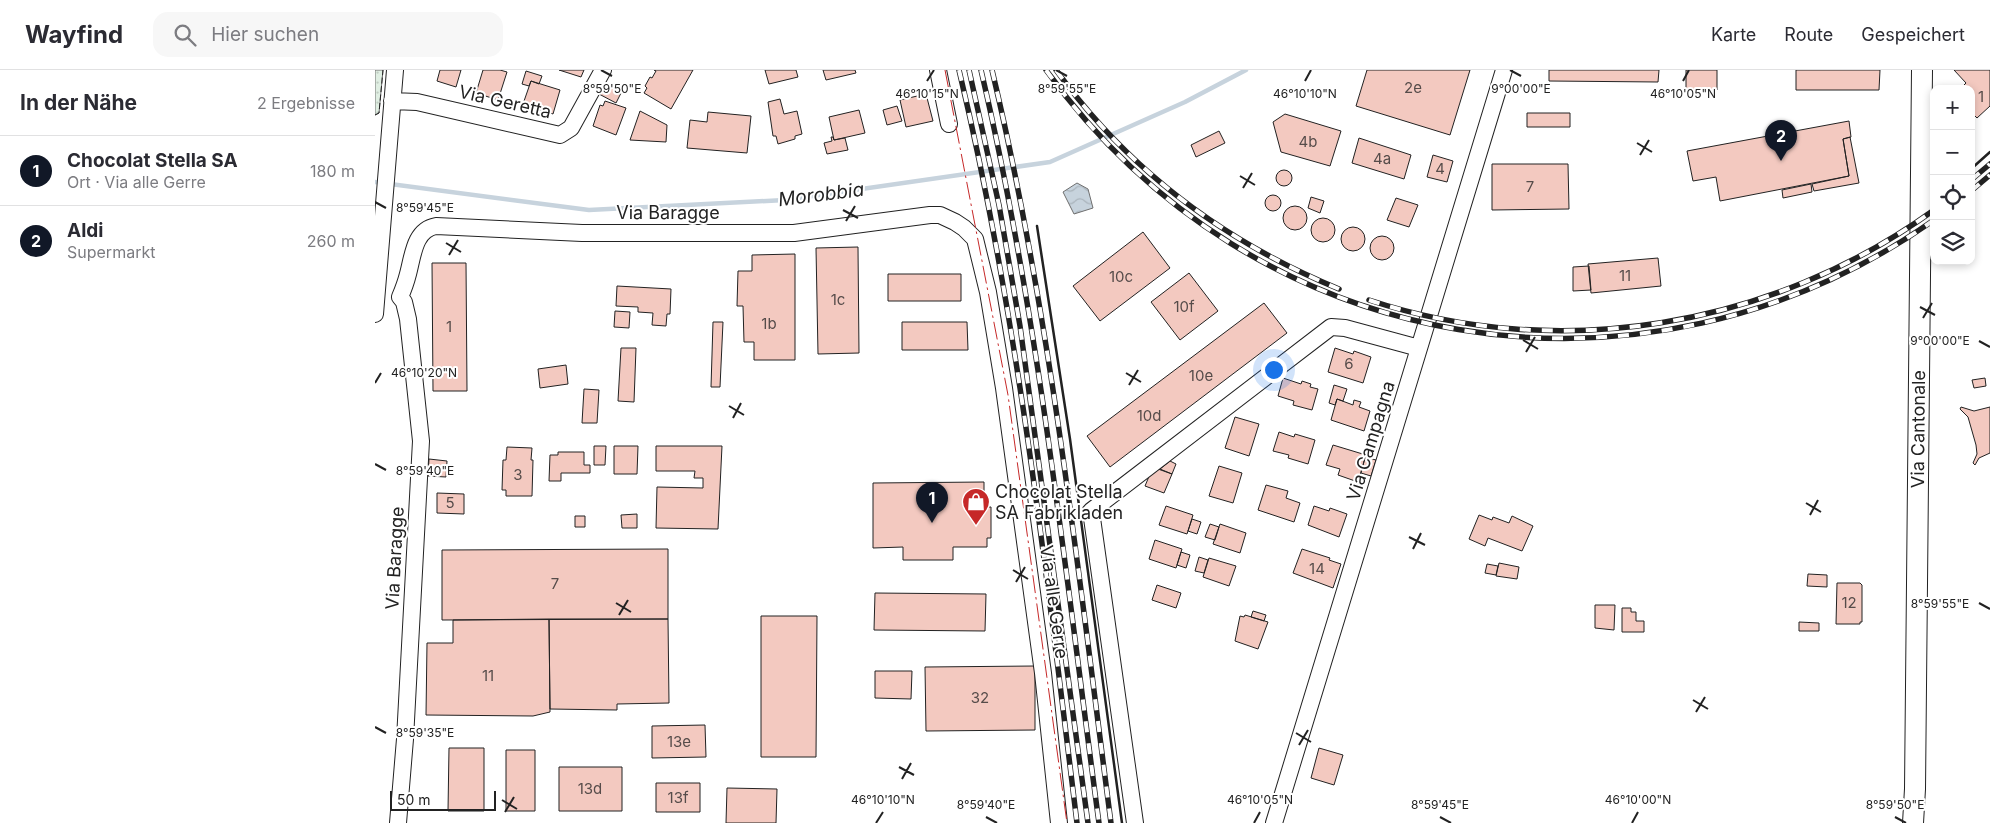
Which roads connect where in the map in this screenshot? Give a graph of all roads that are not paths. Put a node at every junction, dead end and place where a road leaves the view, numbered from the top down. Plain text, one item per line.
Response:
1 (395, 70) edge
2 (603, 70) edge
3 (938, 70) edge
4 (1505, 70) edge
5 (1923, 70) edge
6 (392, 101) junction
7 (949, 124) dead end
8 (975, 239) joint
9 (376, 293) edge
10 (400, 297) junction
11 (375, 314) edge
12 (1419, 348) junction
13 (398, 823) edge
14 (1059, 823) edge
15 (1135, 823) edge
16 (1274, 823) edge
17 (1915, 823) edge

1 - 6 street
2 - 6 street, Via Geretta
3 - 7 street
4 - 12 street, Via Campagna
5 - 17 main road, Via Cantonale
6 - 9 street
8 - 10 street, Via Baragge
8 - 14 street, Via alle Gerre
9 - 10 street
9 - 11 street
10 - 13 street, Via Baragge
12 - 15 street
12 - 16 street, Via Campagna

